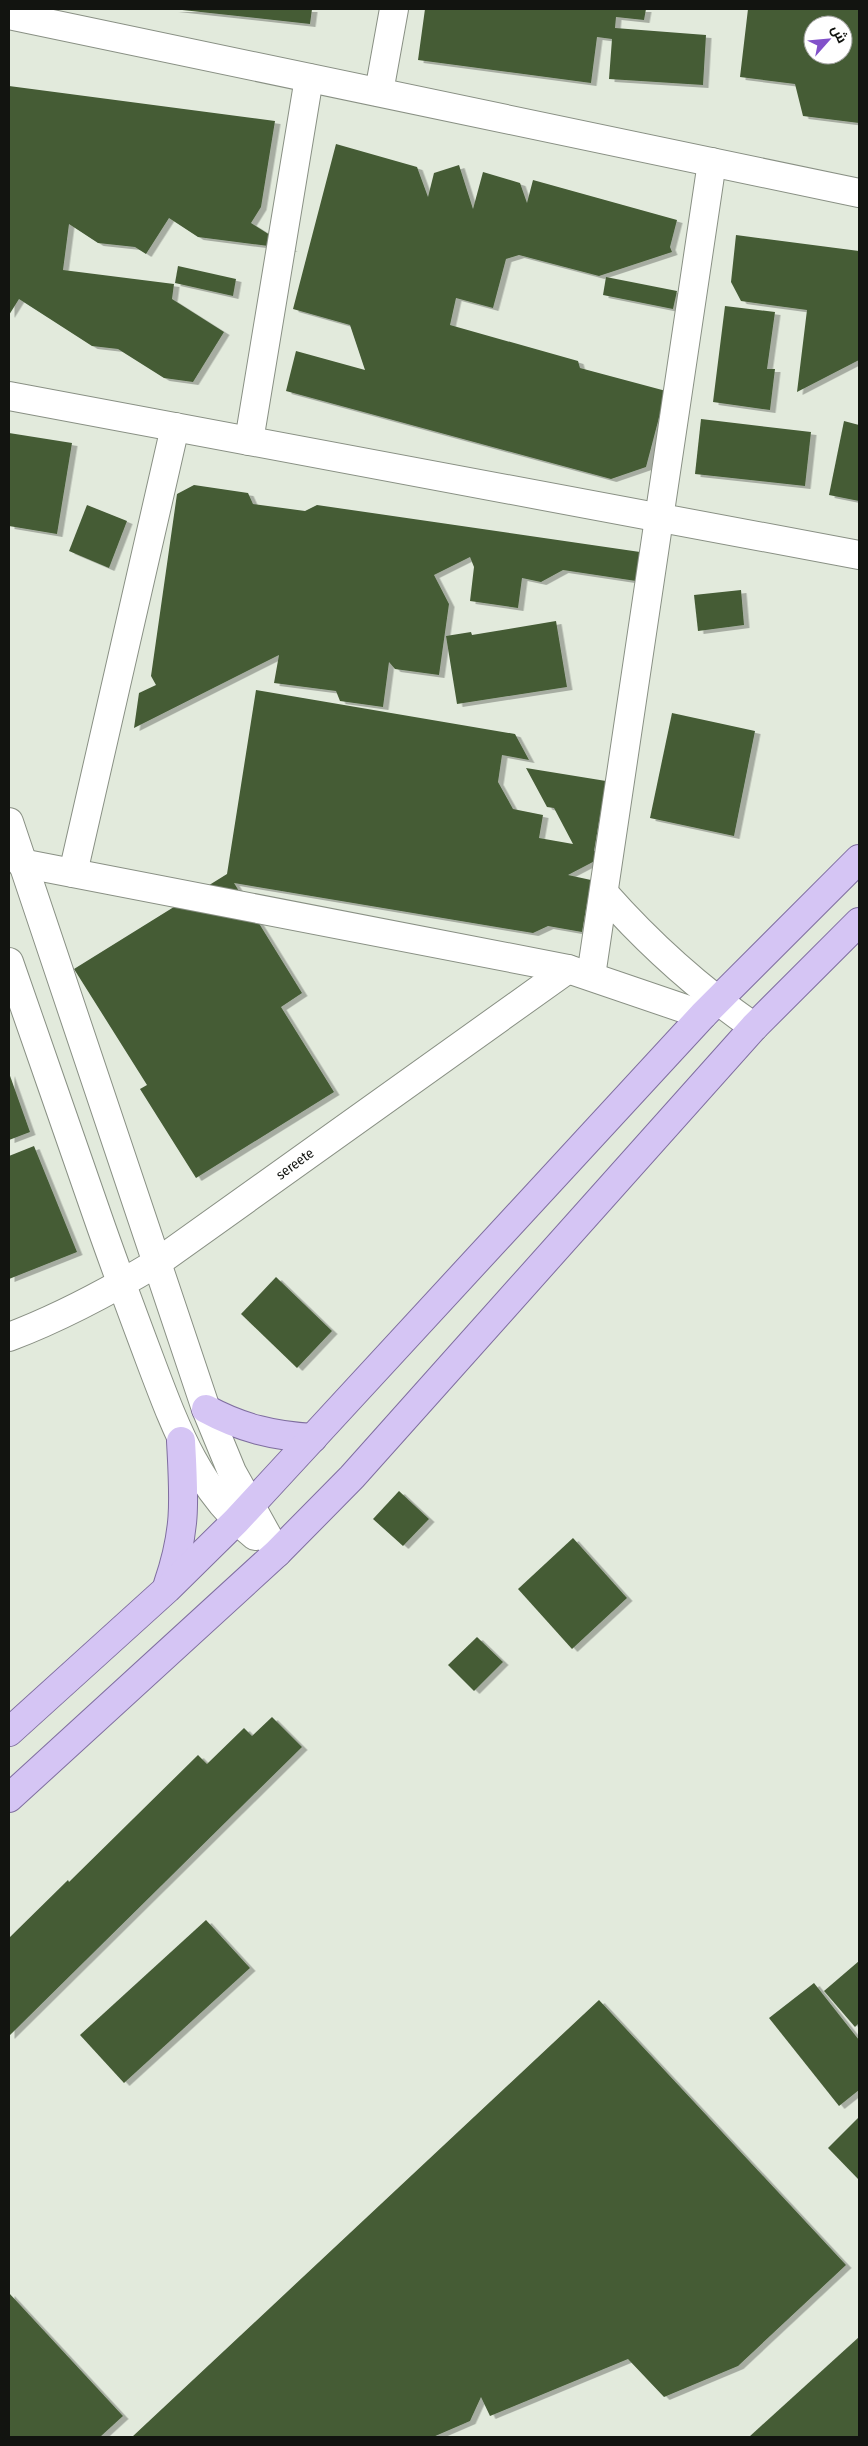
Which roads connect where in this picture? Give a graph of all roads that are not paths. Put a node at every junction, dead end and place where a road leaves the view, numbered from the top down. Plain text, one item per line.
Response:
1 (394, 9) edge
2 (9, 15) edge
3 (309, 78) junction
4 (379, 92) junction
5 (712, 162) junction
6 (859, 193) edge
7 (9, 396) edge
8 (175, 427) junction
9 (249, 441) junction
10 (658, 518) junction
11 (859, 555) edge
12 (9, 822) edge
13 (859, 858) edge
14 (21, 863) junction
15 (72, 873) junction
16 (604, 893) junction
17 (859, 922) edge
18 (9, 962) edge
19 (579, 972) junction
20 (710, 1008) junction
21 (754, 1027) junction
22 (158, 1262) junction
23 (121, 1285) junction
24 (9, 1337) edge
25 (206, 1409) junction
26 (314, 1438) junction
27 (181, 1441) junction
28 (243, 1514) junction
29 (277, 1552) junction
30 (167, 1589) junction
31 (9, 1732) edge
32 (9, 1798) edge

1 - 4 street
2 - 3 street
3 - 4 street
3 - 9 street
4 - 5 street
5 - 6 street
5 - 10 street
7 - 8 street
8 - 9 street
8 - 15 street
9 - 10 street
10 - 11 street
10 - 16 street
12 - 14 street
13 - 20 main road
14 - 15 street
14 - 22 street
15 - 19 street
16 - 19 street
16 - 20 street
17 - 21 main road
18 - 23 street
19 - 20 street
19 - 22 street, sereete
20 - 21 street
20 - 26 main road
21 - 29 main road
22 - 23 street, sereete
22 - 25 street
23 - 24 street, sereete
23 - 27 street
25 - 26 main road
25 - 28 street
26 - 28 main road
27 - 28 street
27 - 30 main road
28 - 29 street
28 - 30 main road
29 - 32 main road
30 - 31 main road

